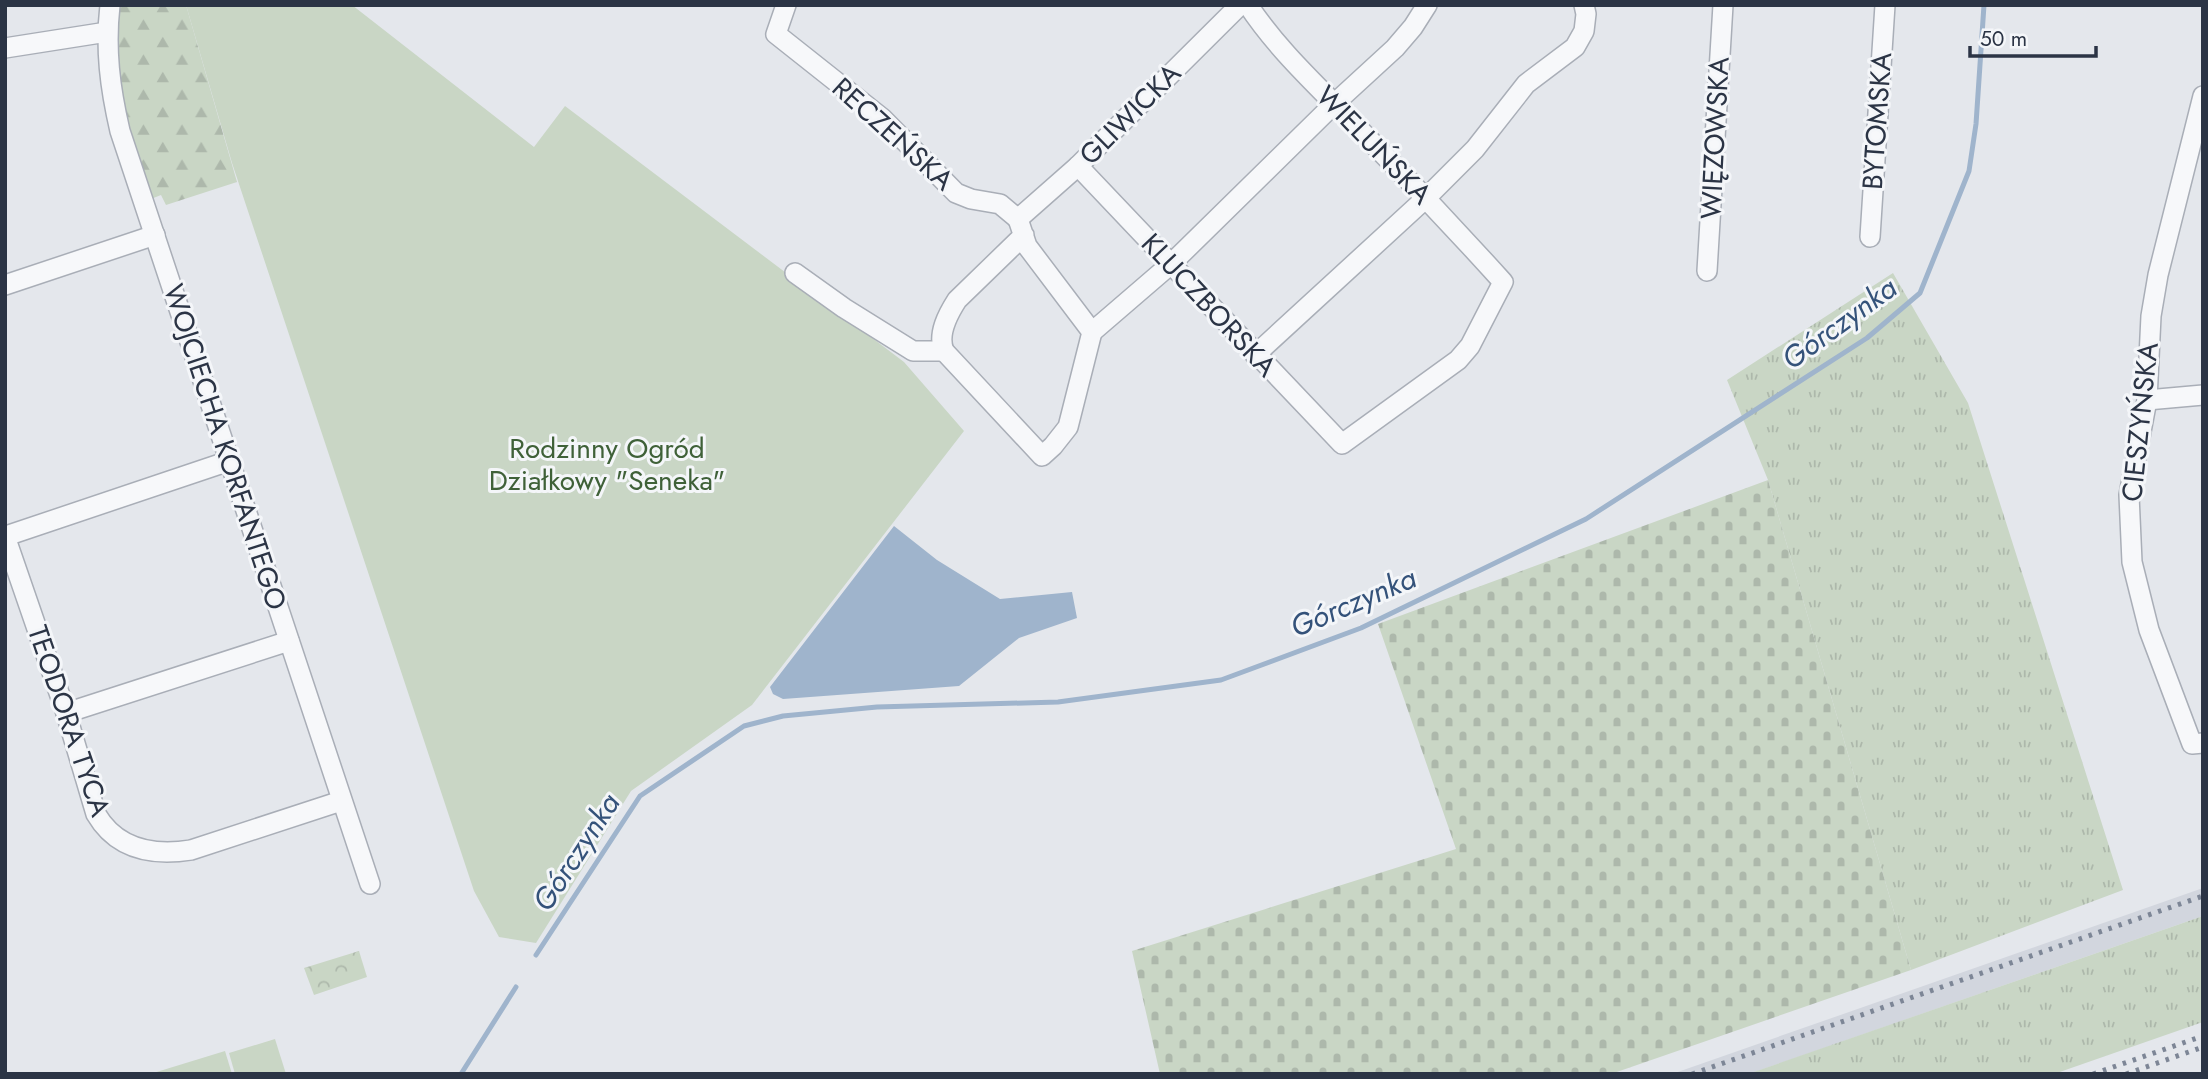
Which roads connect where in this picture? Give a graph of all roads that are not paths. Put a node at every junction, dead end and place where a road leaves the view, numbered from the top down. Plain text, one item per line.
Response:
1 (110, 5) edge
2 (786, 5) edge
3 (1240, 5) edge
4 (1248, 5) edge
5 (1427, 5) edge
6 (1584, 5) edge
7 (1723, 5) edge
8 (1885, 5) edge
9 (107, 32) junction
10 (5, 48) edge
11 (2203, 96) edge
12 (1334, 104) junction
13 (2198, 139) edge
14 (1078, 166) junction
15 (1426, 198) junction
16 (1021, 227) junction
17 (155, 235) junction
18 (1870, 237) dead end
19 (1171, 264) junction
20 (1707, 271) dead end
21 (795, 273) dead end
22 (5, 285) edge
23 (1092, 331) junction
24 (944, 351) junction
25 (1255, 355) junction
26 (2203, 395) edge
27 (2147, 400) junction
28 (1342, 444) joint
29 (229, 461) junction
30 (6, 536) edge
31 (289, 641) junction
32 (66, 713) junction
33 (2197, 743) edge
34 (341, 801) junction
35 (370, 884) dead end

1 - 9 street, WOJCIECHA KORFANTEGO
2 - 16 street, RECZEŃSKA
3 - 14 street, GLIWICKA
4 - 12 street, WIELUŃSKA
5 - 12 street
6 - 15 street
7 - 20 street, WIĘZOWSKA
8 - 18 street, BYTOMSKA
9 - 10 street
9 - 17 street, WOJCIECHA KORFANTEGO
11 - 13 street, CIESZYŃSKA
12 - 15 street, WIELUŃSKA
12 - 19 street
13 - 27 street, CIESZYŃSKA
14 - 16 street, GLIWICKA
14 - 19 street, KLUCZBORSKA
15 - 25 street
15 - 28 street, WIELUŃSKA
16 - 23 street
16 - 24 street, GLIWICKA
17 - 22 street
17 - 29 street, WOJCIECHA KORFANTEGO
19 - 23 street
19 - 25 street, KLUCZBORSKA
21 - 24 street
23 - 24 street
25 - 28 street, KLUCZBORSKA
26 - 27 street
27 - 33 street, CIESZYŃSKA
29 - 30 street
29 - 31 street, WOJCIECHA KORFANTEGO
30 - 32 street, TEODORA TYCA
31 - 32 street
31 - 34 street, WOJCIECHA KORFANTEGO
32 - 34 street, TEODORA TYCA
34 - 35 street, WOJCIECHA KORFANTEGO

